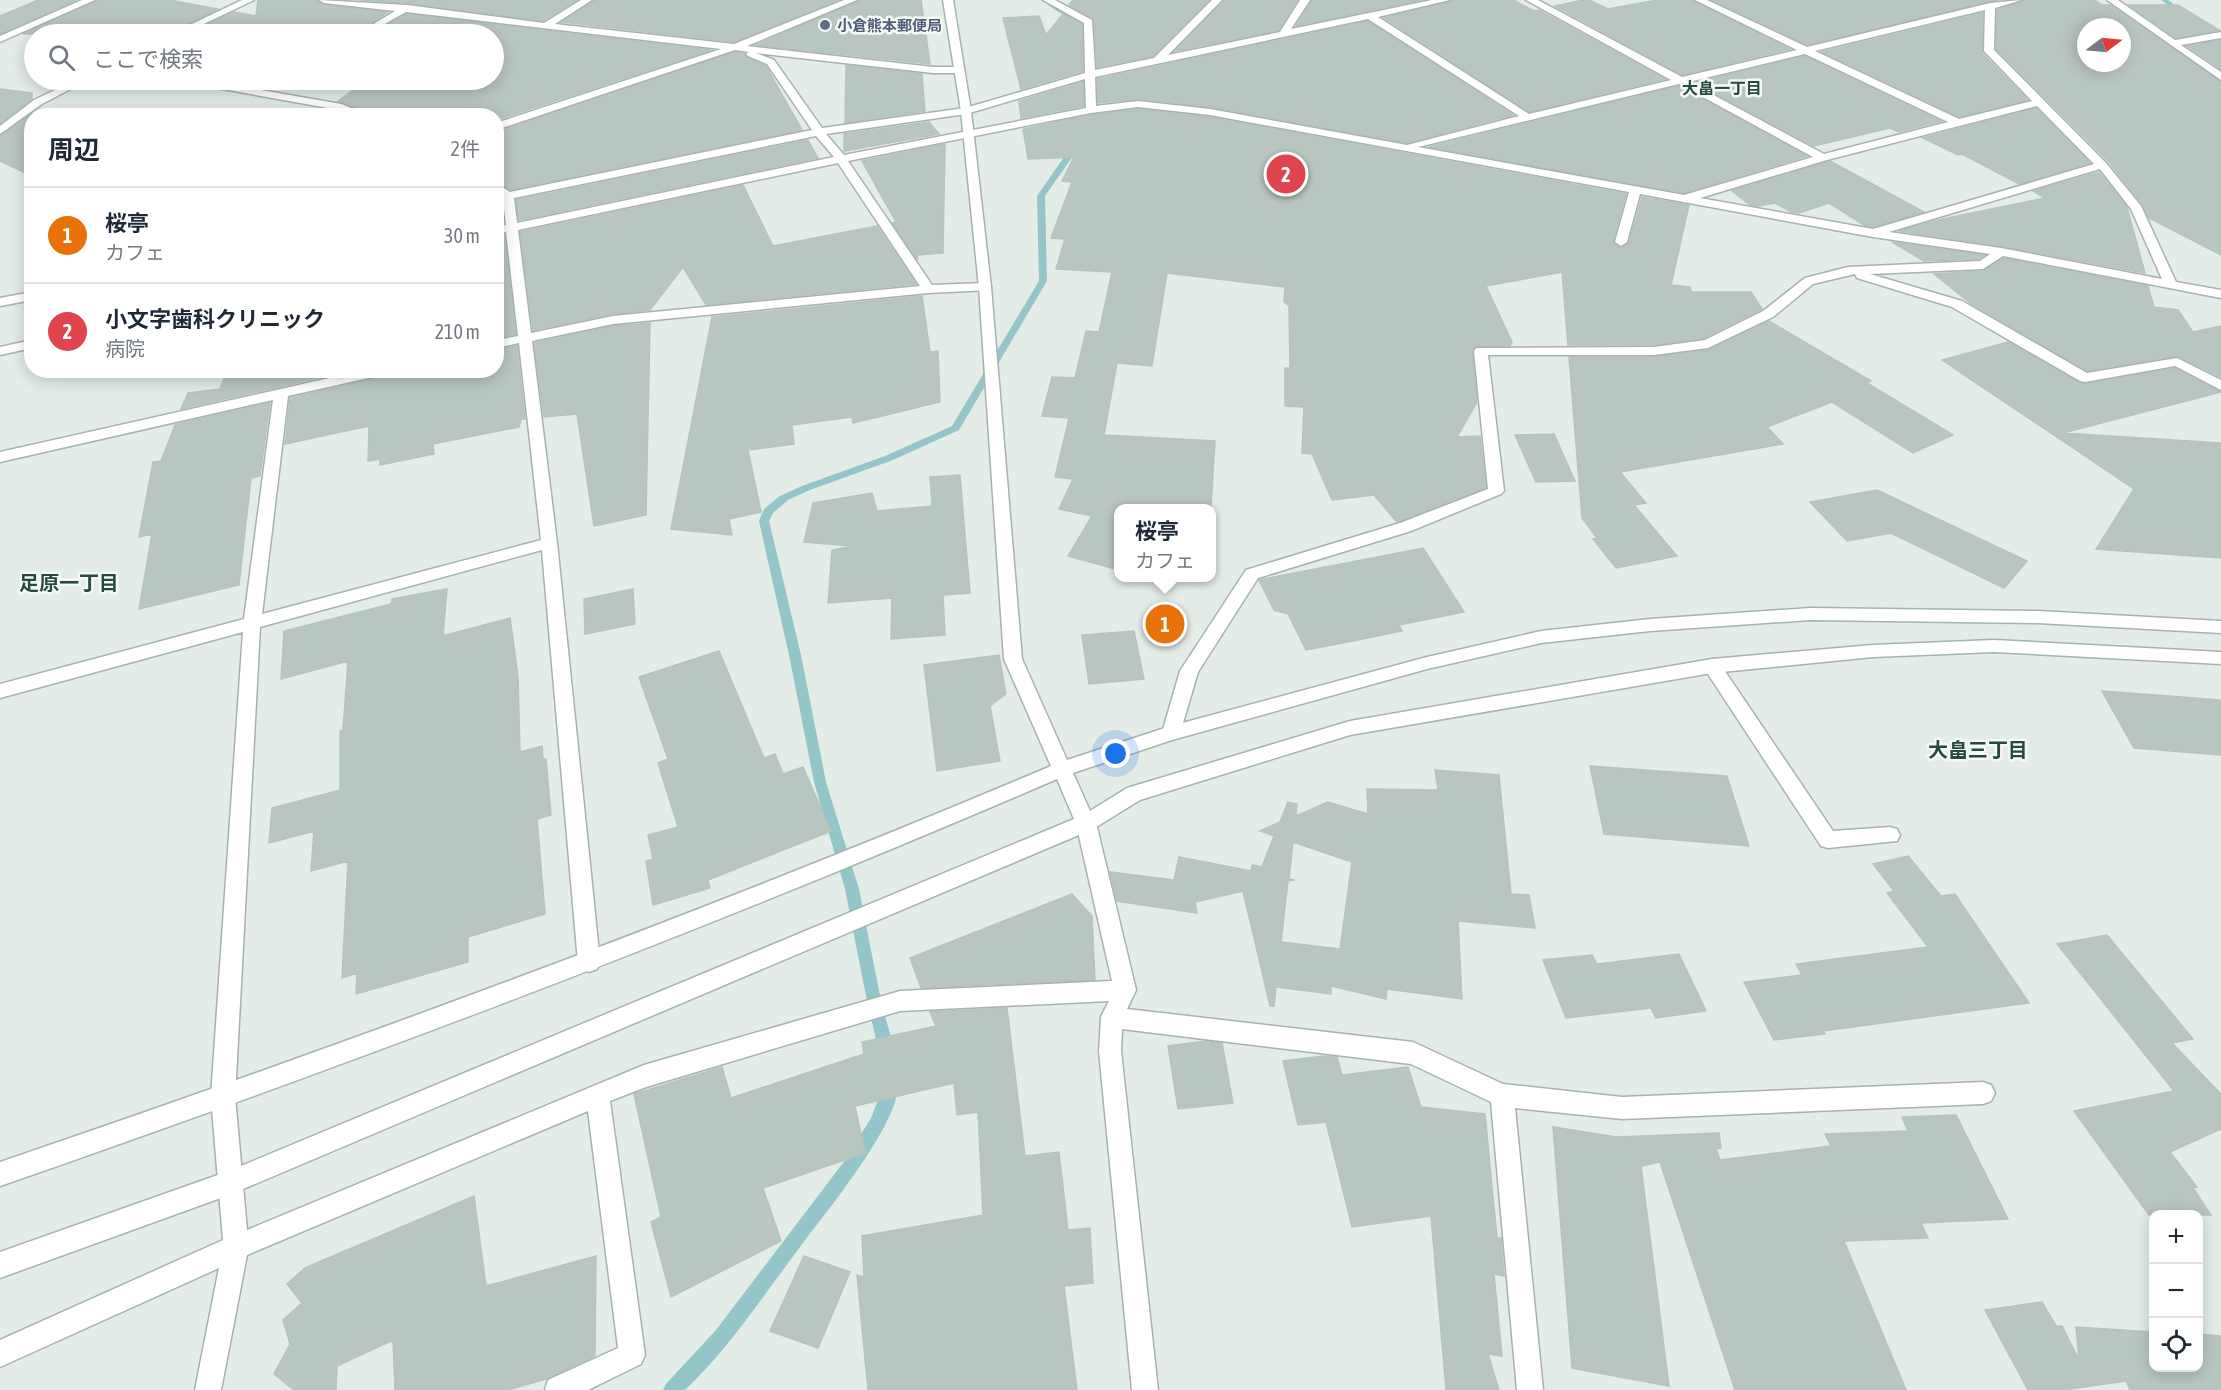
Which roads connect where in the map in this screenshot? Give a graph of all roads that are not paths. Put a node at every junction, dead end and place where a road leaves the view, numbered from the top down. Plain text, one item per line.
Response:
1 (90, 0) edge
2 (249, 0) edge
3 (324, 0) edge
4 (422, 0) edge
5 (587, 0) edge
6 (852, 0) edge
7 (948, 0) edge
8 (1048, 0) edge
9 (1217, 0) edge
10 (1305, 0) edge
11 (1445, 0) edge
12 (1531, 0) edge
13 (1700, 0) edge
14 (2017, 0) edge
15 (2112, 0) edge
16 (1990, 6) junction
17 (405, 9) junction
18 (1370, 16) junction
19 (35, 24) edge
20 (197, 24) edge
21 (379, 24) edge
22 (547, 25) junction
23 (24, 29) edge
24 (1283, 34) junction
25 (2221, 35) edge
26 (0, 39) edge
27 (2174, 43) junction
28 (735, 47) junction
29 (1807, 51) junction
30 (1159, 58) junction
31 (958, 70) junction
32 (1094, 74) junction
33 (2221, 77) edge
34 (1680, 80) junction
35 (62, 90) edge
36 (250, 90) edge
37 (266, 90) edge
38 (262, 92) junction
39 (2039, 102) junction
40 (30, 108) edge
41 (344, 108) edge
42 (1091, 110) junction
43 (966, 111) junction
44 (24, 113) edge
45 (1527, 117) junction
46 (1958, 123) junction
47 (504, 124) edge
48 (0, 131) edge
49 (819, 132) junction
50 (967, 133) junction
51 (1405, 147) junction
52 (1823, 158) junction
53 (841, 159) junction
54 (2102, 165) junction
55 (1636, 189) junction
56 (504, 197) edge
57 (1682, 199) junction
58 (504, 203) edge
59 (513, 228) junction
60 (504, 230) edge
61 (1873, 233) junction
62 (1620, 242) dead end
63 (2001, 252) junction
64 (1848, 271) junction
65 (2171, 285) junction
66 (985, 287) junction
67 (928, 289) junction
68 (2221, 294) edge
69 (24, 298) edge
70 (0, 302) edge
71 (527, 337) junction
72 (504, 342) edge
73 (24, 346) edge
74 (0, 351) edge
75 (352, 378) edge
76 (2221, 386) edge
77 (281, 395) junction
78 (0, 457) edge
79 (549, 543) junction
80 (252, 623) junction
81 (2221, 627) edge
82 (2221, 658) edge
83 (1712, 666) junction
84 (0, 691) edge
85 (1171, 732) junction
86 (1062, 769) junction
87 (1086, 823) junction
88 (1890, 836) dead end
89 (590, 962) junction
90 (1125, 990) junction
91 (1112, 1017) junction
92 (1983, 1093) dead end
93 (598, 1095) junction
94 (1502, 1095) junction
95 (223, 1097) junction
96 (0, 1174) edge
97 (229, 1183) junction
98 (236, 1247) junction
99 (0, 1265) edge
100 (0, 1354) edge
101 (208, 1390) edge
102 (558, 1390) edge
103 (1145, 1390) edge
104 (1530, 1390) edge

1 - 19 street
2 - 20 street
3 - 17 street
4 - 17 street
5 - 22 street
6 - 28 street
7 - 31 street
8 - 32 street
9 - 30 street
10 - 24 street
11 - 18 street
12 - 34 street
13 - 29 street
14 - 16 street
15 - 27 street
16 - 29 street
16 - 39 street
17 - 21 street
17 - 22 street
18 - 24 street
18 - 45 street
22 - 28 street
23 - 26 street
24 - 30 street
25 - 27 street
27 - 33 street
28 - 31 street
28 - 47 street
28 - 49 street
29 - 34 street
29 - 46 street
30 - 32 street
31 - 43 street
32 - 42 street
32 - 43 street
34 - 45 street
34 - 52 street
35 - 40 street
36 - 38 street
37 - 38 street
38 - 41 street
39 - 46 street
39 - 54 street
42 - 50 street
42 - 51 street
43 - 49 street
43 - 50 street
44 - 48 street
45 - 51 street
46 - 52 street
49 - 53 street
49 - 56 street
50 - 53 street
50 - 66 street
51 - 55 street
52 - 57 street
53 - 59 street
53 - 67 street
54 - 61 street
54 - 65 street
55 - 57 street
55 - 62 street
57 - 61 street
58 - 59 street
59 - 60 street
59 - 71 street
61 - 63 street
63 - 64 street
63 - 65 street
64 - 76 street
64 - 85 street
65 - 68 street
66 - 67 street
66 - 86 street
67 - 71 street
69 - 70 street
71 - 72 street
71 - 79 street
73 - 74 street
75 - 77 street
77 - 78 street
77 - 80 street
79 - 80 street
79 - 89 street
80 - 84 street
80 - 95 street
81 - 85 street
82 - 83 street
83 - 87 street
83 - 88 street
85 - 86 street
86 - 87 street
86 - 89 street
87 - 90 street
87 - 97 street
89 - 95 street
90 - 91 street
90 - 93 street
91 - 94 street
91 - 103 street
92 - 94 street
93 - 98 street
93 - 102 street
94 - 104 street
95 - 96 street
95 - 97 street
97 - 98 street
97 - 99 street
98 - 100 street
98 - 101 street

